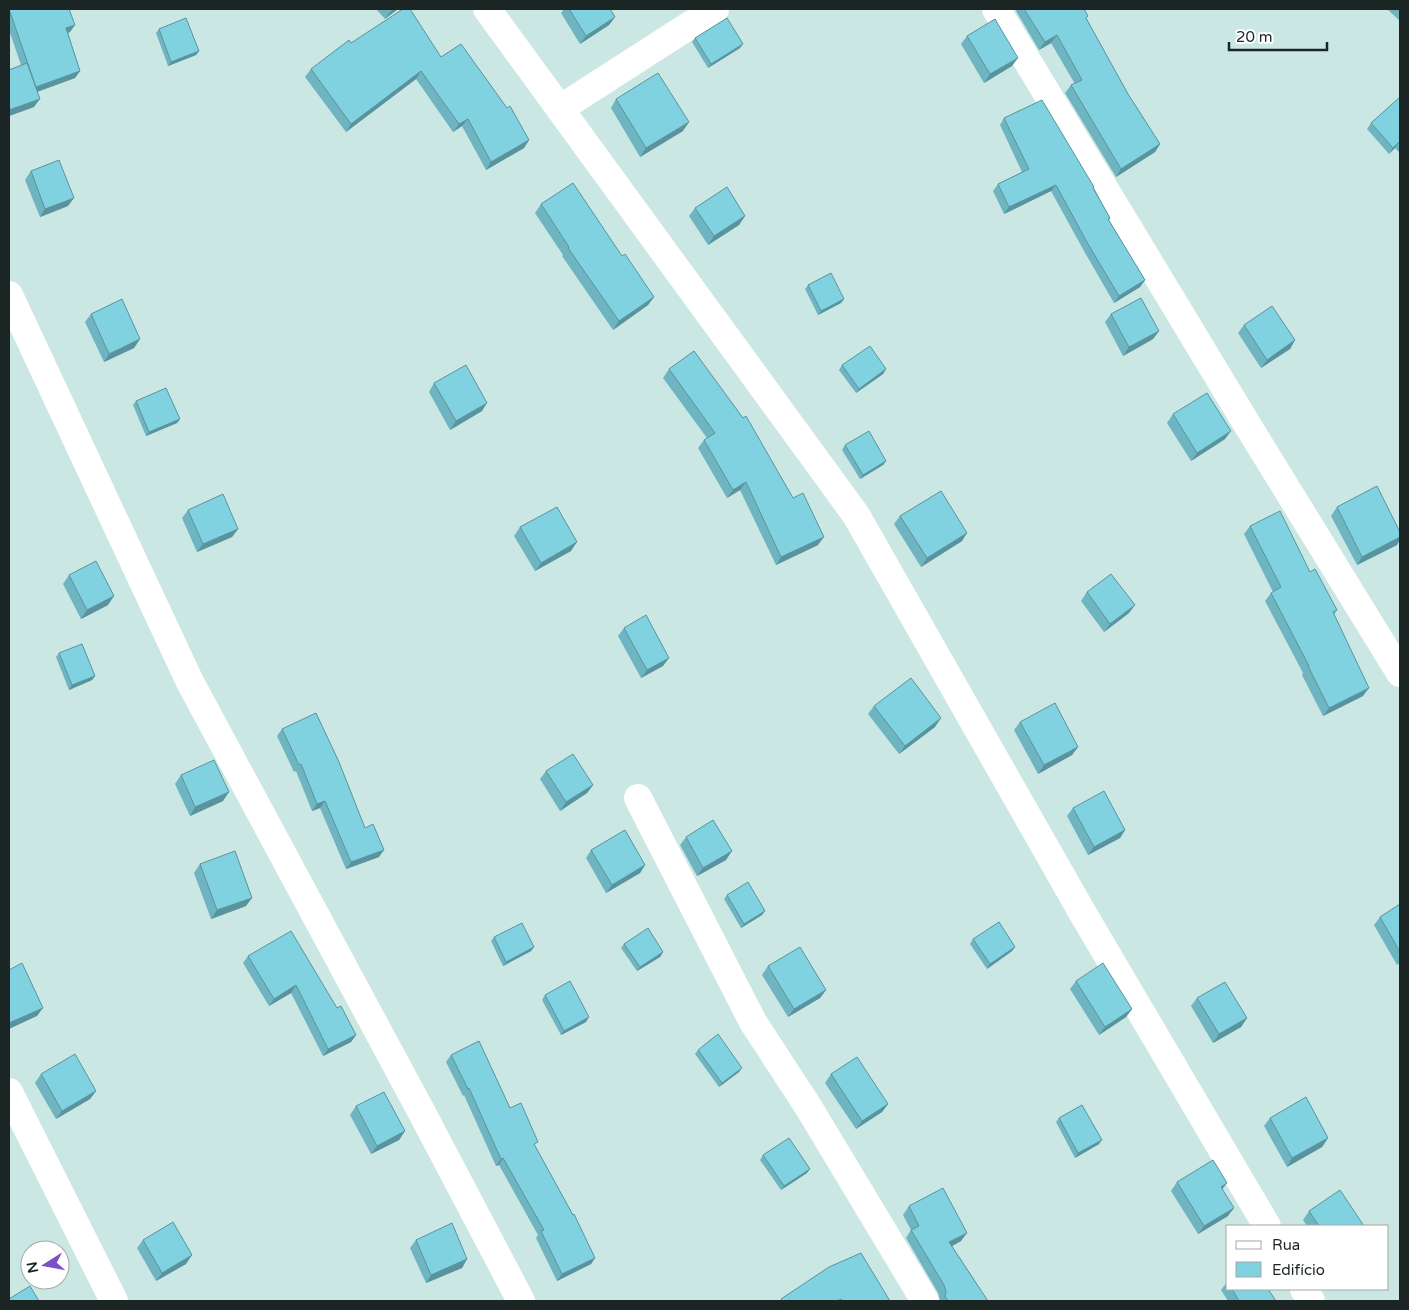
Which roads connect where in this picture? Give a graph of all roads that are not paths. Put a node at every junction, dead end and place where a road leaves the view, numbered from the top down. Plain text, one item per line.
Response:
1 (488, 9) edge
2 (715, 9) edge
3 (996, 9) edge
4 (561, 108) junction
5 (9, 295) edge
6 (1400, 673) edge
7 (638, 798) dead end
8 (9, 1092) edge
9 (1266, 1225) edge
10 (1305, 1290) edge
11 (114, 1301) edge
12 (521, 1301) edge
13 (925, 1301) edge
14 (1311, 1301) edge

1 - 4 street
2 - 4 street
3 - 6 street
4 - 9 street
5 - 12 street
7 - 13 street
8 - 11 street
10 - 14 street

